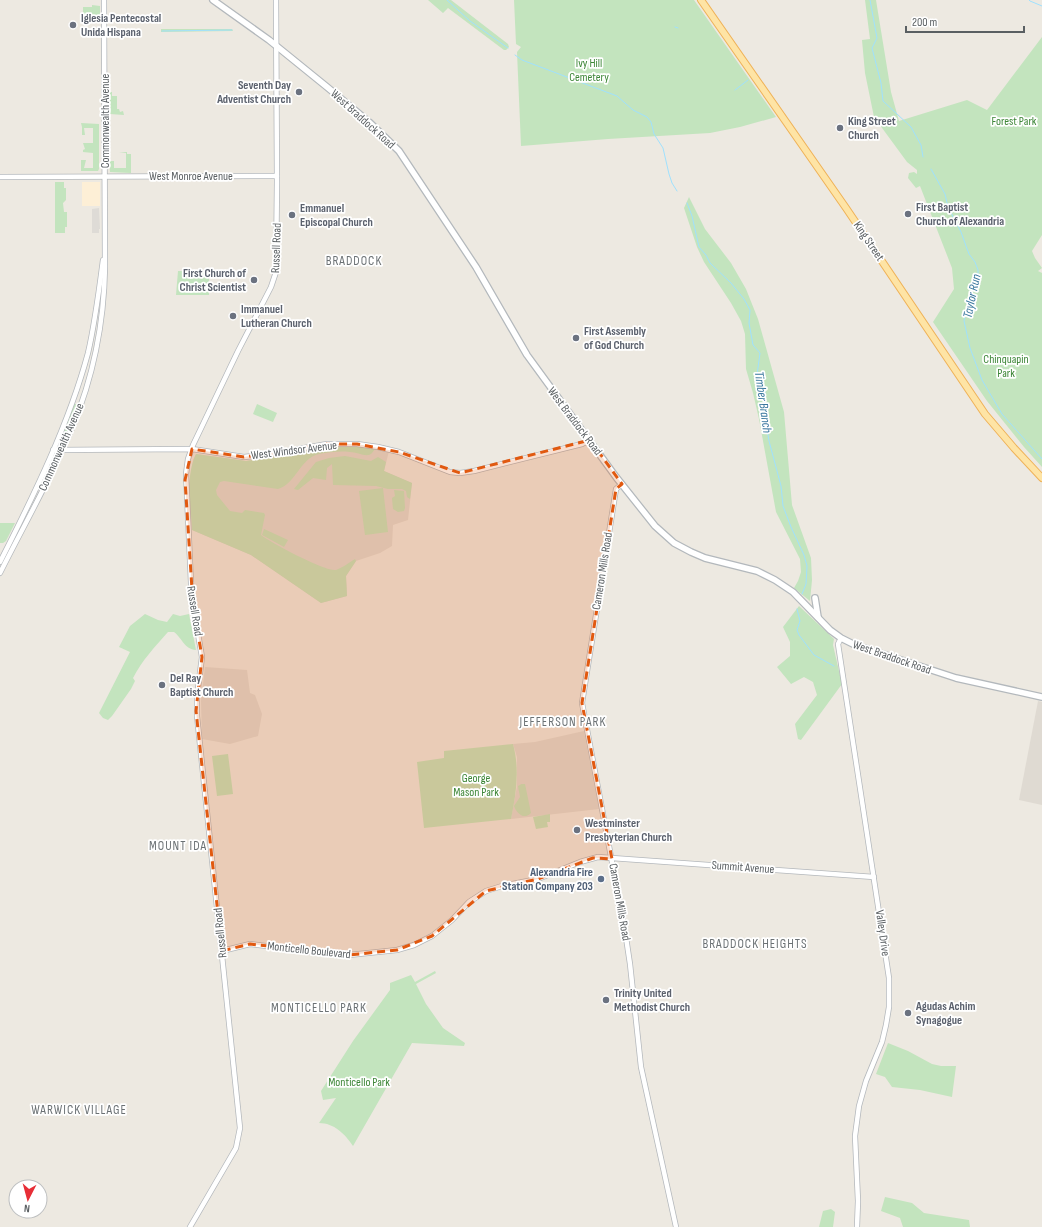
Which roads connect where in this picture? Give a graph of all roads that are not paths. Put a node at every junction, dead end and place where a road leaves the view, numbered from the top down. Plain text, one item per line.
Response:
1 (104, 0) edge
2 (213, 0) edge
3 (276, 0) edge
4 (701, 0) edge
5 (276, 45) junction
6 (105, 176) junction
7 (277, 176) junction
8 (0, 177) edge
9 (105, 243) junction
10 (590, 440) junction
11 (192, 449) junction
12 (53, 450) junction
13 (62, 450) junction
14 (1042, 478) edge
15 (622, 484) junction
16 (0, 562) edge
17 (0, 573) edge
18 (815, 598) dead end
19 (818, 618) junction
20 (841, 638) junction
21 (1042, 697) edge
22 (612, 859) junction
23 (874, 877) junction
24 (222, 951) junction
25 (190, 1227) edge
26 (676, 1227) edge
27 (857, 1227) edge

1 - 6 street, Commonwealth Avenue
2 - 5 main road, West Braddock Road
3 - 5 street, Russell Road
4 - 14 main road, King Street
5 - 7 street, Russell Road
5 - 10 main road, West Braddock Road
6 - 7 street, West Monroe Avenue
6 - 8 street, West Monroe Avenue
6 - 9 street, Commonwealth Avenue
7 - 11 street, Russell Road
9 - 12 street, Commonwealth Avenue
9 - 13 street, Commonwealth Avenue
10 - 11 street, West Windsor Avenue
10 - 15 main road, West Braddock Road
11 - 13 street, West Windsor Avenue
11 - 24 street, Russell Road
12 - 13 street, West Windsor Avenue
12 - 16 street, Commonwealth Avenue
13 - 17 street, Commonwealth Avenue
15 - 19 main road, West Braddock Road
15 - 22 street, Cameron Mills Road
18 - 19 main road
19 - 20 main road, West Braddock Road
20 - 21 main road, West Braddock Road
20 - 23 street, Valley Drive
22 - 23 street, Summit Avenue
22 - 24 street, Monticello Boulevard
22 - 26 street, Cameron Mills Road
23 - 27 street, Valley Drive
24 - 25 street, Russell Road

